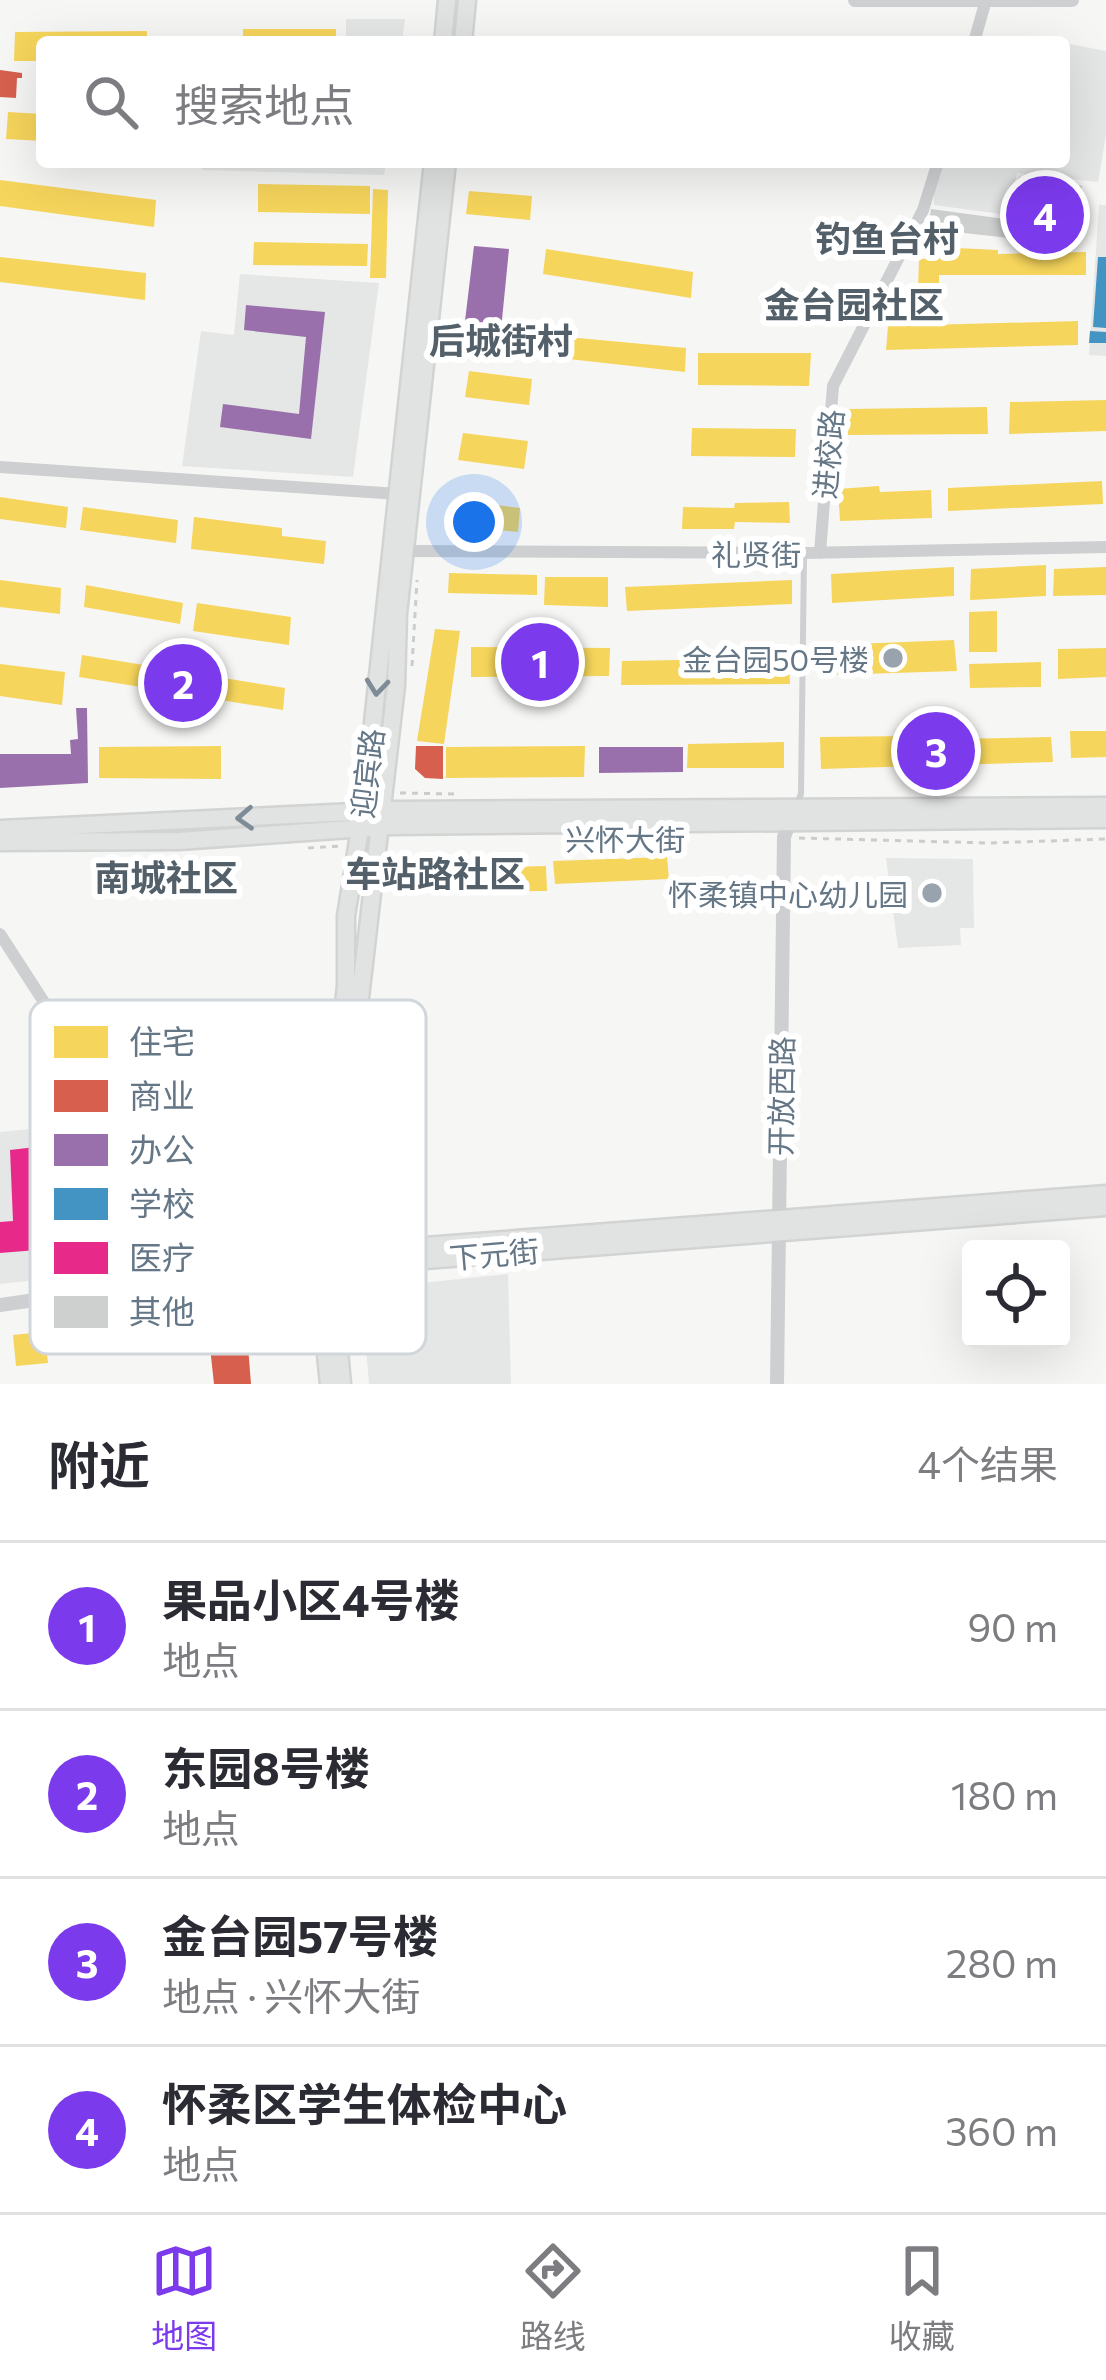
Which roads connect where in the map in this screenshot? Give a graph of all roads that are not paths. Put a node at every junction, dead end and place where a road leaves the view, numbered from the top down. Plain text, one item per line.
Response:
1 (448, 0) edge
2 (467, 0) edge
3 (855, 0) edge
4 (986, 0) edge
5 (1072, 0) edge
6 (444, 36) edge
7 (464, 36) edge
8 (976, 36) edge
9 (432, 168) edge
10 (446, 168) edge
11 (936, 168) edge
12 (0, 467) edge
13 (398, 494) junction
14 (1106, 547) edge
15 (405, 550) junction
16 (804, 553) junction
17 (820, 553) junction
18 (1106, 806) edge
19 (1106, 819) edge
20 (789, 823) junction
21 (367, 825) junction
22 (0, 829) edge
23 (0, 842) edge
24 (0, 934) edge
25 (43, 1000) edge
26 (345, 1000) edge
27 (351, 1000) edge
28 (1106, 1194) edge
29 (1106, 1207) edge
30 (778, 1224) junction
31 (426, 1255) edge
32 (30, 1301) edge
33 (0, 1305) edge
34 (328, 1354) edge
35 (338, 1354) edge
36 (329, 1384) edge
37 (342, 1384) edge
38 (777, 1384) edge

1 - 6 main road
2 - 7 main road
3 - 4 street
4 - 5 street
4 - 8 street
9 - 13 main road, 迎宾路
10 - 15 main road, 迎宾路
11 - 17 street, 进校路
12 - 13 street
13 -> 21 main road, 迎宾路
14 - 17 street, 礼贤街
15 - 16 street, 礼贤街
15 - 21 main road, 迎宾路
16 - 17 street, 礼贤街
16 - 20 lane
18 - 20 main road, 兴怀大街
19 - 20 main road, 兴怀大街
20 - 21 main road, 兴怀大街
20 - 30 street, 开放西路
21 -> 22 main road, 兴怀大街
21 - 23 main road, 兴怀大街
21 - 26 main road, 迎宾路
21 - 27 main road, 迎宾路
24 - 25 street
28 - 30 main road, 下元街
29 - 30 main road, 下元街
30 - 31 main road, 下元街
30 - 38 street, 开放西路
32 - 33 street
34 - 36 main road, 迎宾路
35 - 37 main road, 迎宾路

